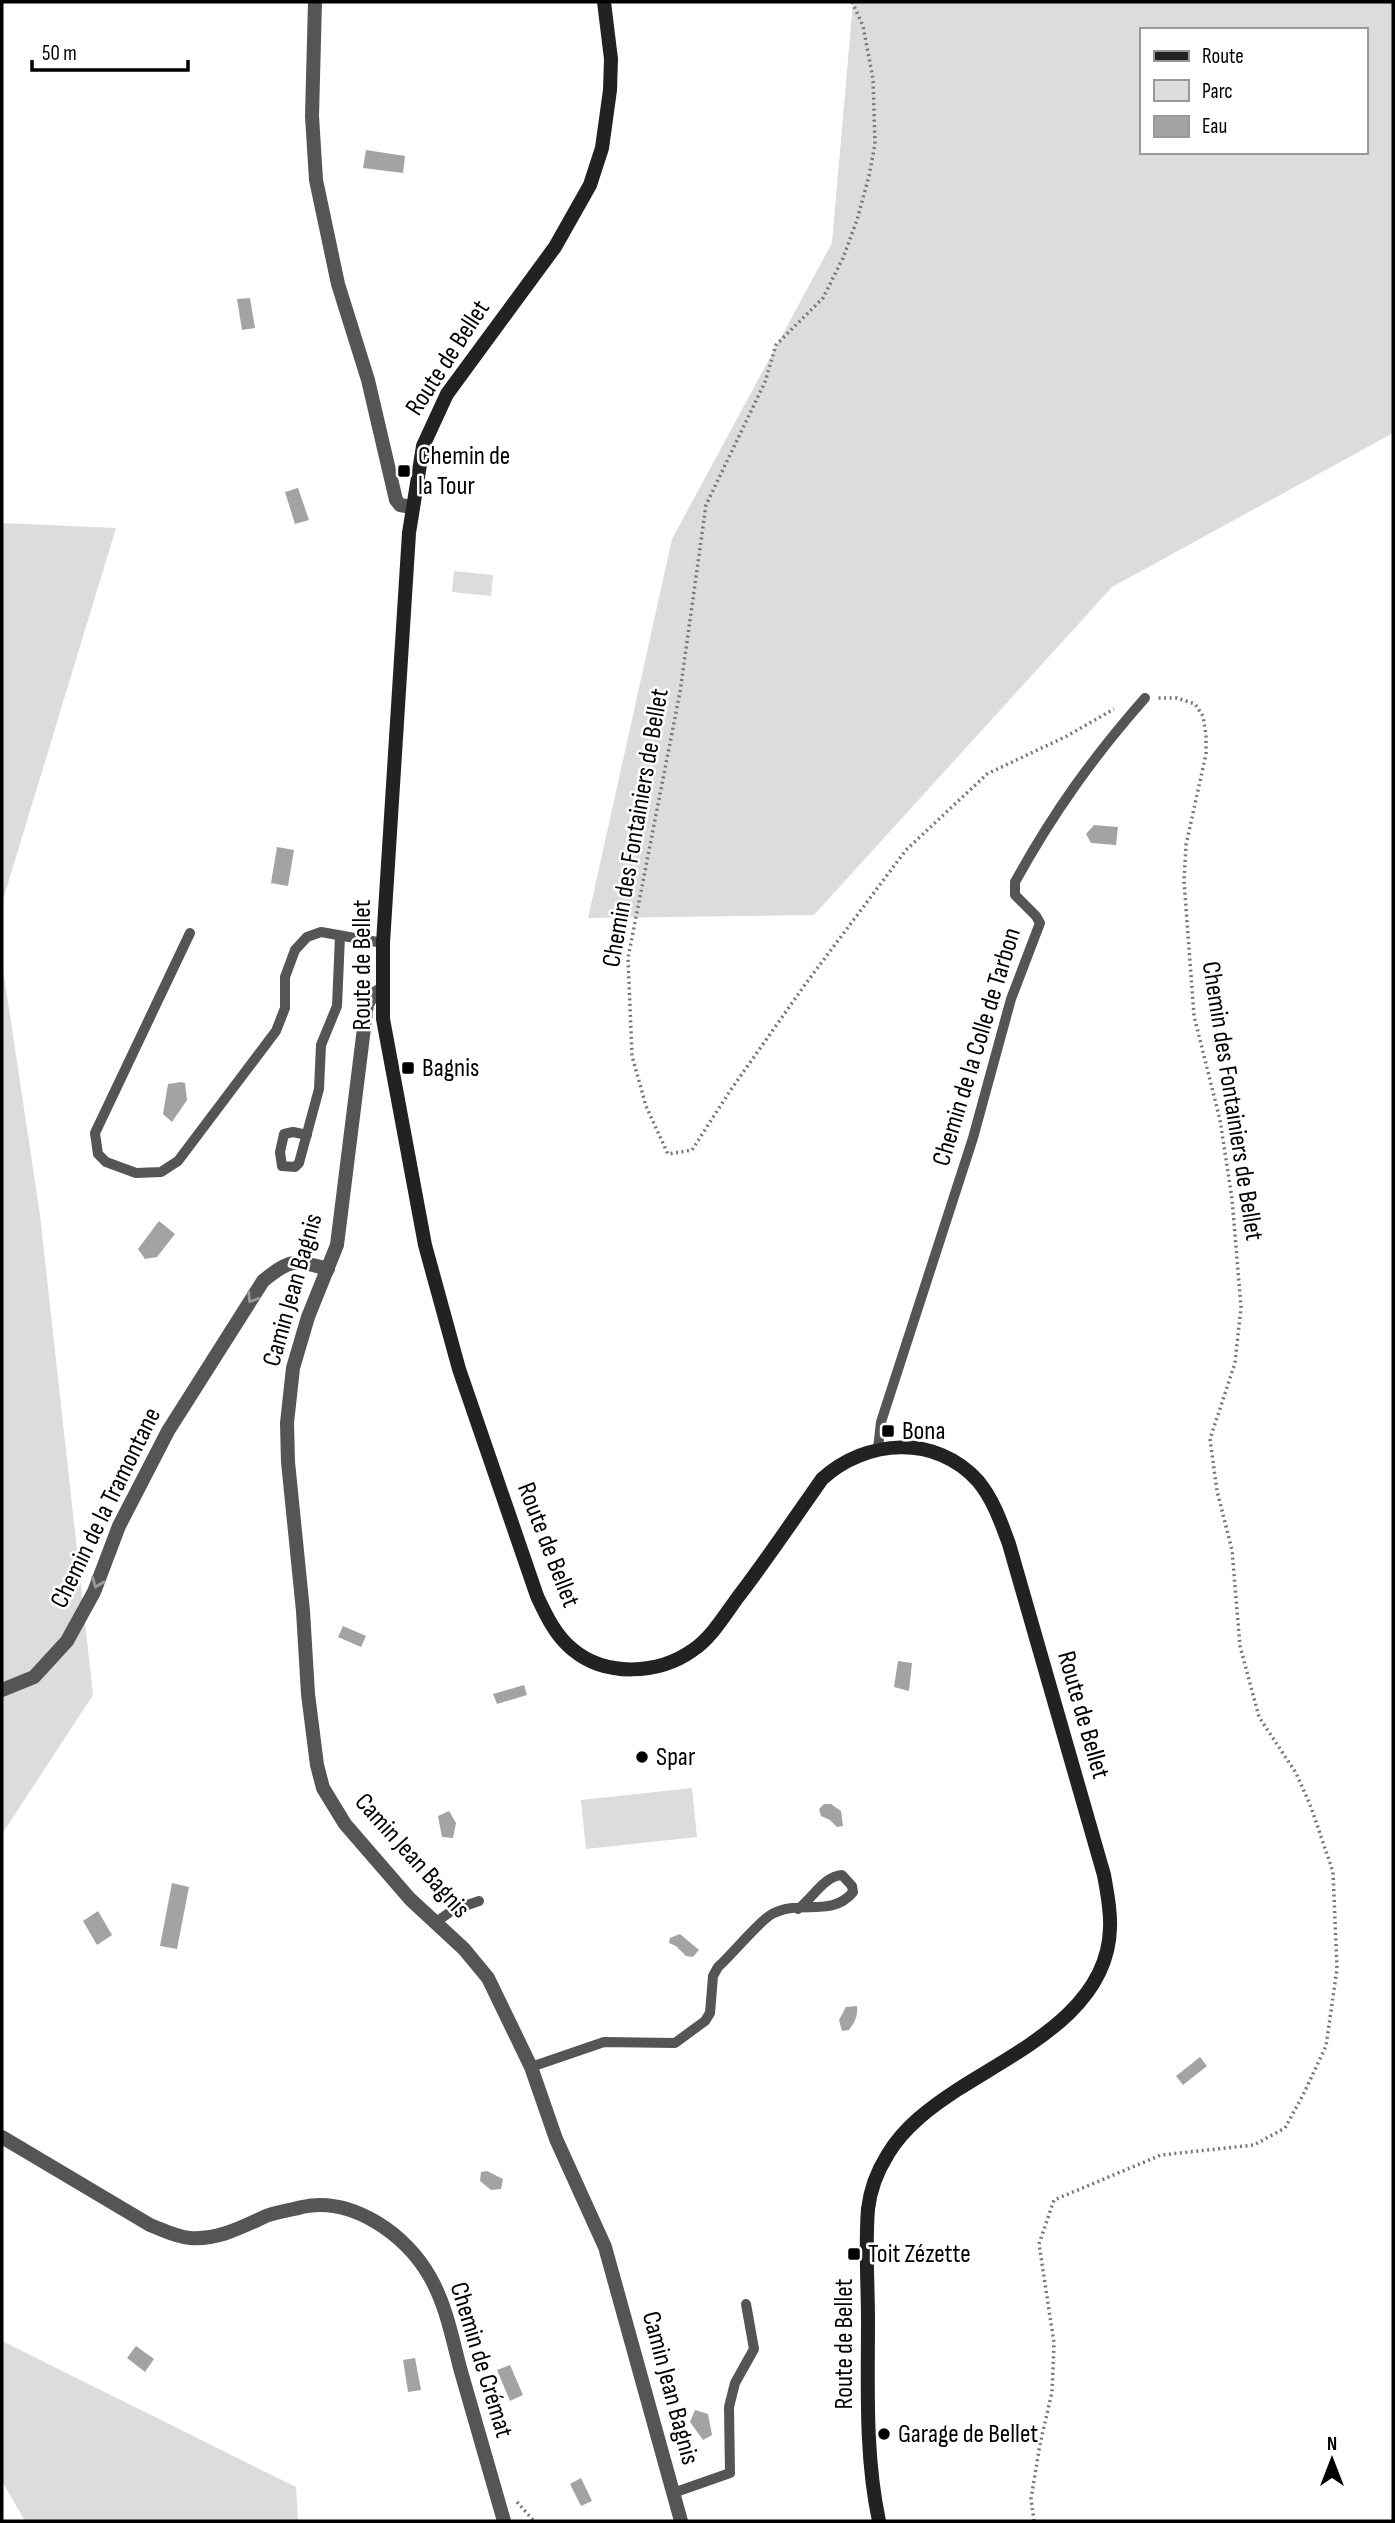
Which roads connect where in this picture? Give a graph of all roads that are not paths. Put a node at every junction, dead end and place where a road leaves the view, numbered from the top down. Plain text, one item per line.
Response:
1 (315, 2) edge
2 (604, 2) edge
3 (412, 507) junction
4 (1145, 698) road end
5 (190, 933) dead end
6 (340, 936) junction
7 (383, 943) junction
8 (382, 989) junction
9 (307, 1135) dead end
10 (328, 1269) junction
11 (878, 1448) junction
12 (2, 1690) edge
13 (479, 1901) dead end
14 (798, 1909) junction
15 (436, 1922) junction
16 (531, 2067) junction
17 (2, 2137) edge
18 (746, 2304) dead end
19 (673, 2493) junction
20 (504, 2521) edge
21 (681, 2521) edge
22 (879, 2521) edge

1 - 3 street
2 - 3 main road, Route de Bellet
3 - 7 main road, Route de Bellet
4 - 11 lane, Chemin de la Colle de Tarbon
5 - 6 lane
6 - 7 lane
6 - 9 lane
7 - 8 main road, Route de Bellet
8 - 10 street, Camin Jean Bagnis
8 - 11 main road, Route de Bellet
10 -> 12 street, Chemin de la Tramontane
10 - 15 street, Camin Jean Bagnis
11 - 22 main road, Route de Bellet
13 - 15 lane
14 - 14 lane
14 - 16 lane
15 - 16 street, Camin Jean Bagnis
16 - 19 street, Camin Jean Bagnis
17 - 20 street, Chemin de Crémat
18 - 19 lane
19 - 21 street, Camin Jean Bagnis

